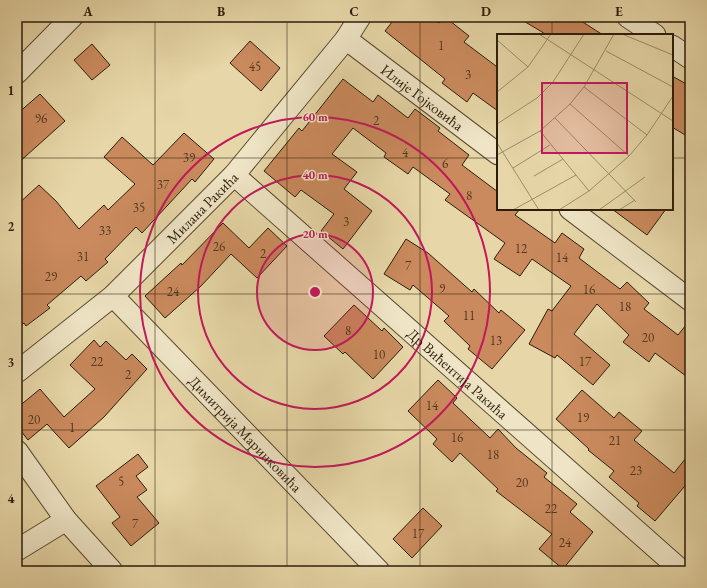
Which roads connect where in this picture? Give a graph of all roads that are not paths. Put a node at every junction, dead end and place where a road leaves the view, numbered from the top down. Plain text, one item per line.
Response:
1 (72, 17) edge
2 (360, 17) edge
3 (628, 17) edge
4 (654, 34) edge
5 (346, 39) junction
6 (673, 47) edge
7 (690, 58) edge
8 (17, 73) edge
9 (497, 153) edge
10 (234, 175) junction
11 (571, 210) edge
12 (113, 296) junction
13 (690, 300) edge
14 (17, 372) edge
15 (17, 451) edge
16 (66, 520) junction
17 (17, 550) edge
18 (112, 571) edge
19 (379, 571) edge
20 (682, 571) edge

1 - 8 street
2 - 5 street, Милана Ракића
3 - 4 street
5 - 9 street, Илије Гојковића
5 - 10 street, Милана Ракића
6 - 7 street
10 - 12 street, Милана Ракића
10 - 20 street, Др Вићентија Ракића
11 - 13 street
12 - 14 street, Милана Ракића
12 - 19 street, Димитрија Маринковића
15 - 16 street
16 - 17 street
16 - 18 street

